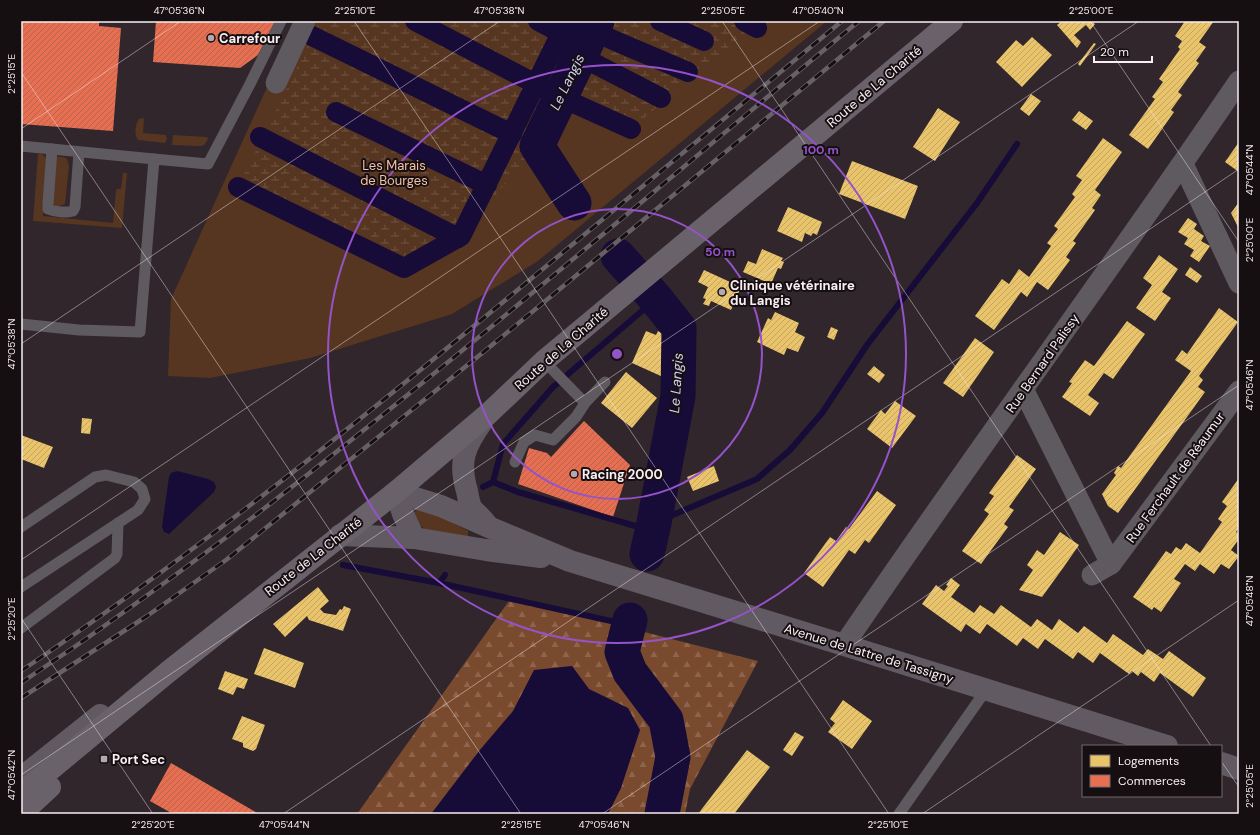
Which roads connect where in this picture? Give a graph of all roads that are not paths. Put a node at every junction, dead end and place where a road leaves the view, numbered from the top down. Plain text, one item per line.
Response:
1 (281, 21) edge
2 (305, 21) edge
3 (952, 21) edge
4 (1239, 81) edge
5 (276, 83) dead end
6 (21, 146) edge
7 (52, 149) junction
8 (79, 152) junction
9 (154, 158) junction
10 (1183, 164) junction
11 (1239, 283) edge
12 (21, 324) edge
13 (550, 368) junction
14 (605, 382) dead end
15 (1023, 389) junction
16 (1239, 391) edge
17 (585, 403) junction
18 (488, 414) junction
19 (515, 462) dead end
20 (396, 492) junction
21 (118, 523) junction
22 (21, 527) edge
23 (491, 528) junction
24 (340, 535) junction
25 (414, 538) junction
26 (570, 561) junction
27 (1111, 564) junction
28 (1092, 575) dead end
29 (21, 587) edge
30 (21, 628) edge
31 (844, 644) junction
32 (168, 672) junction
33 (986, 690) junction
34 (1164, 745) edge
35 (1222, 763) edge
36 (1239, 769) edge
37 (21, 778) edge
38 (21, 794) edge
39 (21, 814) edge
40 (899, 814) edge

1 - 9 lane
2 - 5 street
3 - 13 main road, Route de La Charité
4 - 10 street, Rue Bernard Palissy
6 - 7 lane
7 - 8 lane
7 - 8 lane
8 - 9 lane
9 - 12 lane
10 - 11 street
10 - 15 street, Rue Bernard Palissy
13 - 17 lane
13 - 18 main road, Route de La Charité
14 - 17 lane
15 - 27 street
15 - 31 street, Rue Bernard Palissy
16 - 27 street, Rue Ferchault de Réaumur
17 - 19 lane
18 - 20 main road, Route de La Charité
18 - 23 main road, Avenue de Lattre de Tassigny
20 - 23 main road, Avenue de Lattre de Tassigny
20 - 24 main road, Route de La Charité
20 - 25 main road
21 - 22 lane
21 - 29 lane
21 - 30 lane
23 - 26 main road, Avenue de Lattre de Tassigny
24 - 25 main road, Avenue de Lattre de Tassigny
24 - 32 main road, Route de La Charité
25 - 26 main road, Avenue de Lattre de Tassigny
26 - 31 main road, Avenue de Lattre de Tassigny
27 - 28 street, Rue Ferchault de Réaumur
31 - 33 main road, Avenue de Lattre de Tassigny
32 - 37 main road
32 - 38 main road, Route de La Charité
32 - 39 main road, Route de La Charité
33 - 34 main road, Avenue de Lattre de Tassigny
33 - 40 lane
35 - 36 main road

